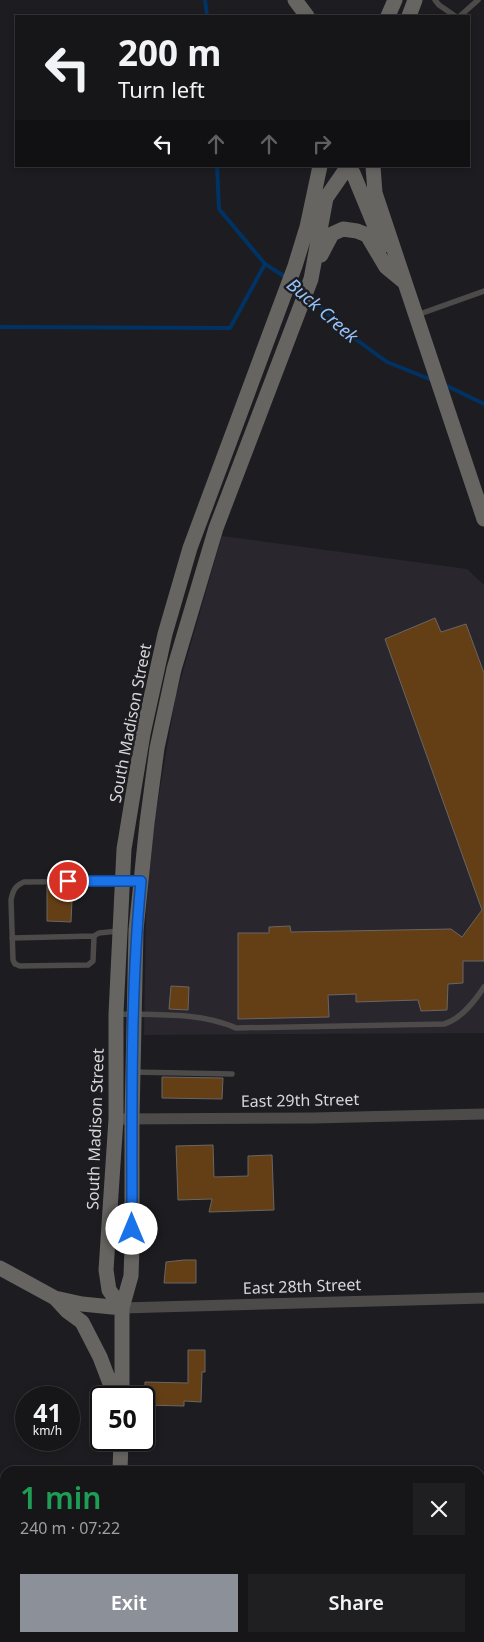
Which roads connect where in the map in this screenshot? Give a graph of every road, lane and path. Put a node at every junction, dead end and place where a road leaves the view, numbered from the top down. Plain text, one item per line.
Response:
1 (294, 0) edge
2 (395, 0) edge
3 (403, 0) edge
4 (415, 0) edge
5 (435, 0) edge
6 (478, 0) edge
7 (299, 15) edge
8 (306, 15) edge
9 (388, 15) edge
10 (397, 15) edge
11 (409, 15) edge
12 (454, 15) edge
13 (461, 15) edge
14 (320, 167) edge
15 (370, 167) edge
16 (372, 167) edge
17 (343, 171) edge
18 (310, 281) junction
19 (404, 282) junction
20 (484, 291) edge
21 (415, 316) junction
22 (484, 520) edge
23 (122, 881) junction
24 (141, 881) junction
25 (120, 931) junction
26 (94, 936) junction
27 (12, 938) junction
28 (484, 988) edge
29 (116, 1014) junction
30 (134, 1014) junction
31 (116, 1072) junction
32 (133, 1072) junction
33 (232, 1074) dead end
34 (484, 1114) edge
35 (116, 1119) junction
36 (132, 1119) junction
37 (0, 1268) edge
38 (55, 1298) junction
39 (484, 1298) edge
40 (122, 1308) junction
41 (110, 1386) edge
42 (121, 1386) edge
43 (121, 1451) edge
44 (120, 1466) edge

1 - 7 main road
1 - 8 main road
2 - 9 main road
3 - 10 main road
4 - 11 main road
5 - 12 lane
6 - 13 lane
14 - 23 main road, South Madison Street
15 - 17 main road
16 - 19 main road
17 - 18 main road, South Madison Street
17 - 19 main road
18 - 19 main road
18 - 24 main road, South Madison Street
19 - 21 main road
20 - 21 lane
21 - 22 main road
23 - 24 lane
23 - 25 main road, South Madison Street
23 - 27 lane
24 - 30 main road, South Madison Street
25 - 26 lane
25 - 29 main road, South Madison Street
26 - 27 lane
26 - 27 lane
28 - 30 lane
29 - 30 lane
29 - 31 main road, South Madison Street
30 - 32 main road, South Madison Street
31 - 32 lane
31 - 35 main road, South Madison Street
32 - 33 lane
32 - 36 main road, South Madison Street
34 - 36 street, East 29th Street
35 - 36 street, East 29th Street
35 - 40 main road, South Madison Street
36 - 40 main road, South Madison Street
37 - 38 main road
38 - 40 main road
38 - 41 main road
39 - 40 street, East 28th Street
40 - 42 main road, South Madison Street
43 - 44 main road

